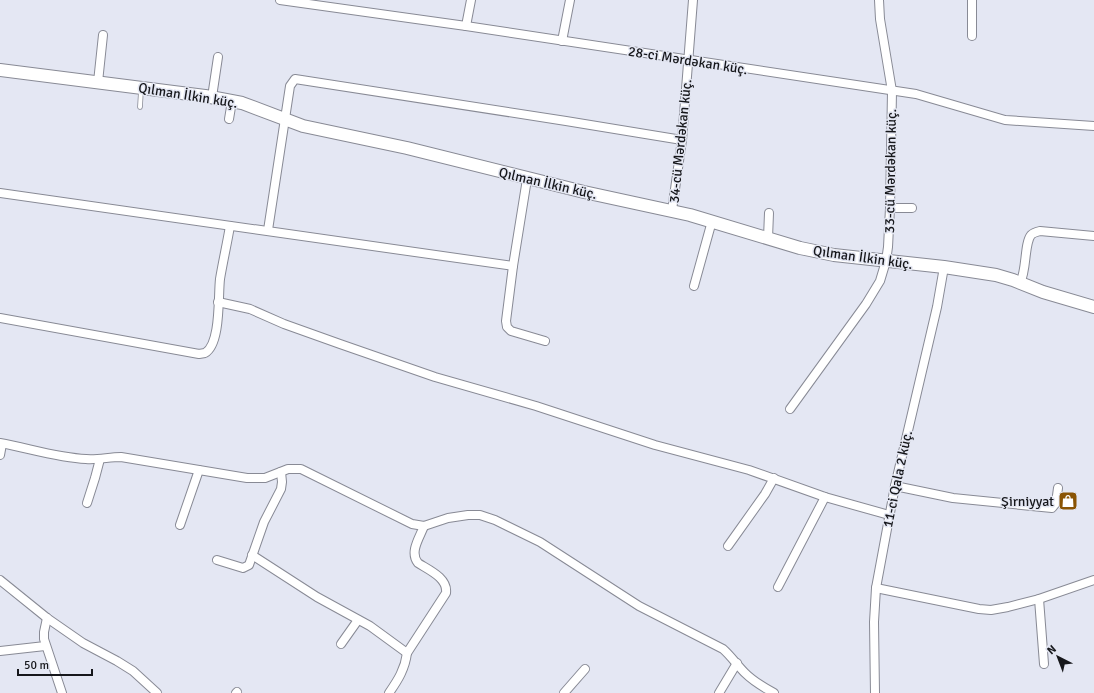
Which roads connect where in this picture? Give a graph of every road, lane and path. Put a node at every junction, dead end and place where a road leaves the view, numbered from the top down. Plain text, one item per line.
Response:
1 (280, 0) edge
2 (471, 0) edge
3 (570, 0) edge
4 (693, 0) edge
5 (879, 0) edge
6 (972, 0) edge
7 (466, 26) junction
8 (103, 35) dead end
9 (972, 36) dead end
10 (562, 41) junction
11 (218, 57) dead end
12 (688, 60) junction
13 (0, 70) edge
14 (98, 82) junction
15 (141, 88) junction
16 (892, 91) junction
17 (212, 97) junction
18 (232, 100) junction
19 (140, 107) dead end
20 (229, 119) dead end
21 (284, 119) junction
22 (1094, 126) edge
23 (682, 140) junction
24 (527, 179) junction
25 (0, 193) edge
26 (890, 208) junction
27 (912, 208) dead end
28 (672, 210) junction
29 (769, 213) dead end
30 (712, 221) junction
31 (230, 226) junction
32 (268, 230) junction
33 (1094, 236) edge
34 (768, 238) junction
35 (886, 261) junction
36 (513, 266) junction
37 (944, 267) junction
38 (1020, 283) junction
39 (694, 286) dead end
40 (218, 302) junction
41 (1094, 307) edge
42 (0, 318) edge
43 (545, 341) dead end
44 (790, 409) dead end
45 (1, 444) edge
46 (0, 455) edge
47 (100, 459) junction
48 (199, 470) junction
49 (281, 472) junction
50 (774, 478) junction
51 (894, 486) junction
52 (1058, 488) dead end
53 (825, 497) junction
54 (87, 503) dead end
55 (889, 515) junction
56 (180, 525) dead end
57 (424, 526) junction
58 (728, 546) dead end
59 (252, 555) junction
60 (218, 560) dead end
61 (0, 580) edge
62 (1094, 580) edge
63 (778, 587) dead end
64 (876, 588) junction
65 (1039, 599) junction
66 (47, 618) junction
67 (358, 620) junction
68 (341, 644) dead end
69 (45, 646) junction
70 (0, 651) edge
71 (407, 653) junction
72 (736, 663) junction
73 (1044, 664) dead end
74 (586, 669) dead end
75 (62, 693) edge
76 (157, 693) edge
77 (389, 693) edge
78 (564, 693) edge
79 (719, 693) edge
80 (774, 693) edge
81 (874, 693) edge

1 - 7 street, 28-ci Mərdəkan küç.
2 - 7 street
3 - 10 street
4 - 12 street, 34-cü Mərdəkan küç.
5 - 16 street, 33-cü Mərdəkan küç.
6 - 9 street
7 - 10 street, 28-ci Mərdəkan küç.
8 - 14 street
10 - 12 street, 28-ci Mərdəkan küç.
11 - 17 street
12 - 16 street, 28-ci Mərdəkan küç.
12 - 23 street, 34-cü Mərdəkan küç.
13 - 14 street, Qılman İlkin küç.
14 - 15 street, Qılman İlkin küç.
15 - 17 street, Qılman İlkin küç.
15 - 19 lane
16 - 22 street, 28-ci Mərdəkan küç.
16 - 26 street, 33-cü Mərdəkan küç.
17 - 18 street, Qılman İlkin küç.
18 - 20 street
18 - 21 street, Qılman İlkin küç.
21 - 23 street
21 - 24 street, Qılman İlkin küç.
21 - 32 street
23 - 28 street, 34-cü Mərdəkan küç.
24 - 28 street, Qılman İlkin küç.
24 - 36 street
25 - 31 street
26 - 27 street
26 - 35 street, 33-cü Mərdəkan küç.
28 - 30 street, Qılman İlkin küç.
29 - 34 street
30 - 34 street, Qılman İlkin küç.
30 - 39 street
31 - 32 street
31 - 40 street
32 - 36 street
33 - 38 street
34 - 35 street, Qılman İlkin küç.
35 - 37 street, Qılman İlkin küç.
35 - 44 street, 33-cü Mərdəkan küç.
36 - 43 street
37 - 38 street, Qılman İlkin küç.
37 - 51 street, 11-ci Qala 2 küç.
38 - 41 street, Qılman İlkin küç.
40 - 42 street
40 - 50 street
45 - 46 street
45 - 47 street
47 - 48 street
47 - 54 street
48 - 49 street
48 - 56 street
49 - 57 street
49 - 59 street
50 - 53 street
50 - 58 street
51 - 52 street
51 - 55 street, 11-ci Qala 2 küç.
53 - 55 street
53 - 63 street
55 - 64 street, 11-ci Qala 2 küç.
57 - 71 street
57 - 72 street
59 - 60 street
59 - 67 street
61 - 66 street
62 - 65 street
64 - 65 street
64 - 81 street, 11-ci Qala 2 küç.
65 - 73 street
66 - 69 street
66 - 76 street
67 - 68 street
67 - 71 street
69 - 70 street
69 - 75 street
71 - 77 street
72 - 79 street
72 - 80 street
74 - 78 street

